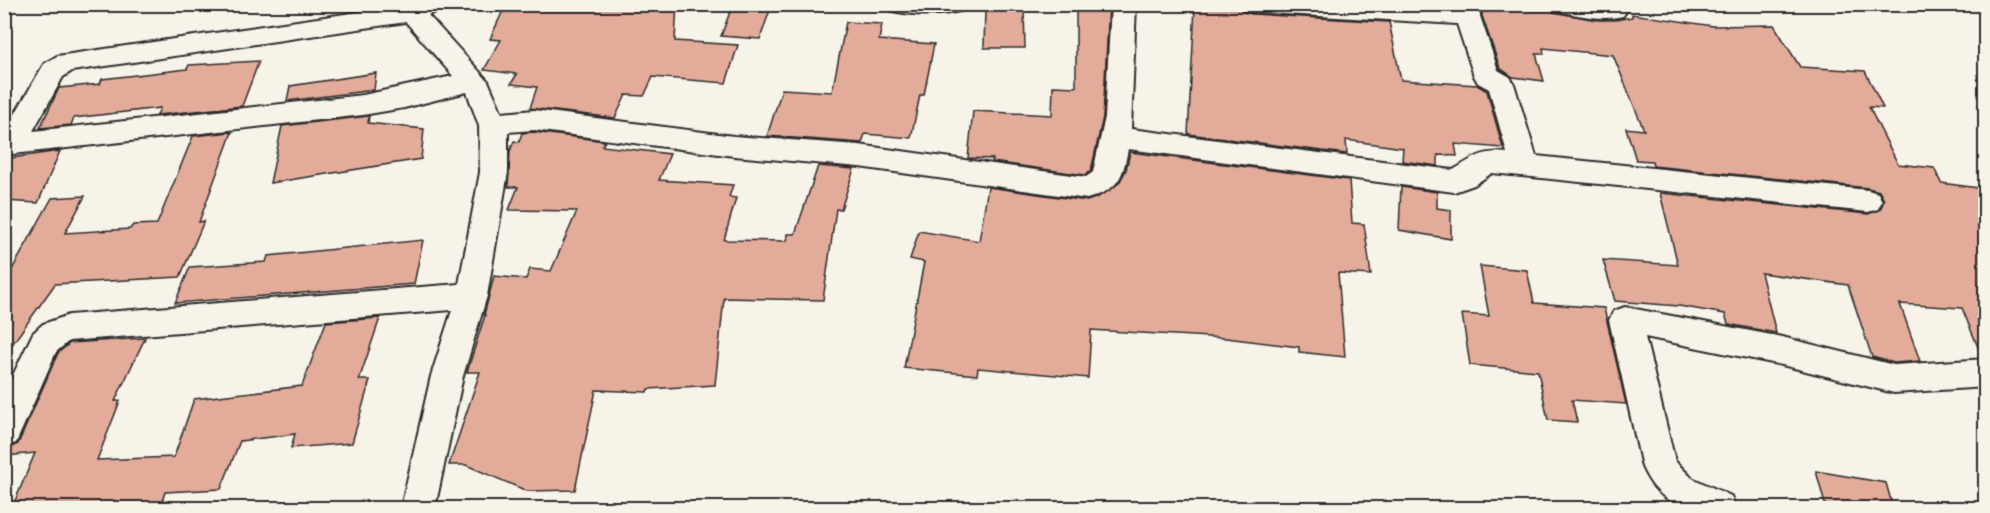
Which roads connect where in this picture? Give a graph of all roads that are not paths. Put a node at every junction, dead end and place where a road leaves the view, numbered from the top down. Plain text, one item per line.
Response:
1 (898, 4) edge
2 (955, 4) edge
3 (1124, 4) edge
4 (1252, 4) edge
5 (1563, 4) edge
6 (410, 10) edge
7 (1467, 10) edge
8 (1614, 10) dead end
9 (462, 84) junction
10 (493, 126) junction
11 (1116, 137) junction
12 (8, 145) edge
13 (1526, 166) junction
14 (1868, 201) dead end
15 (463, 296) junction
16 (1986, 373) edge
17 (4, 432) edge
18 (418, 508) edge
19 (1719, 508) edge

1 - 2 street
3 - 11 street
4 - 7 street
5 - 8 street
6 - 9 street
6 - 12 street
7 - 13 street
9 - 10 street
9 - 12 street
10 - 11 street
10 - 15 street
11 - 13 street
13 - 14 street
15 - 17 street
15 - 18 street
16 - 19 street

